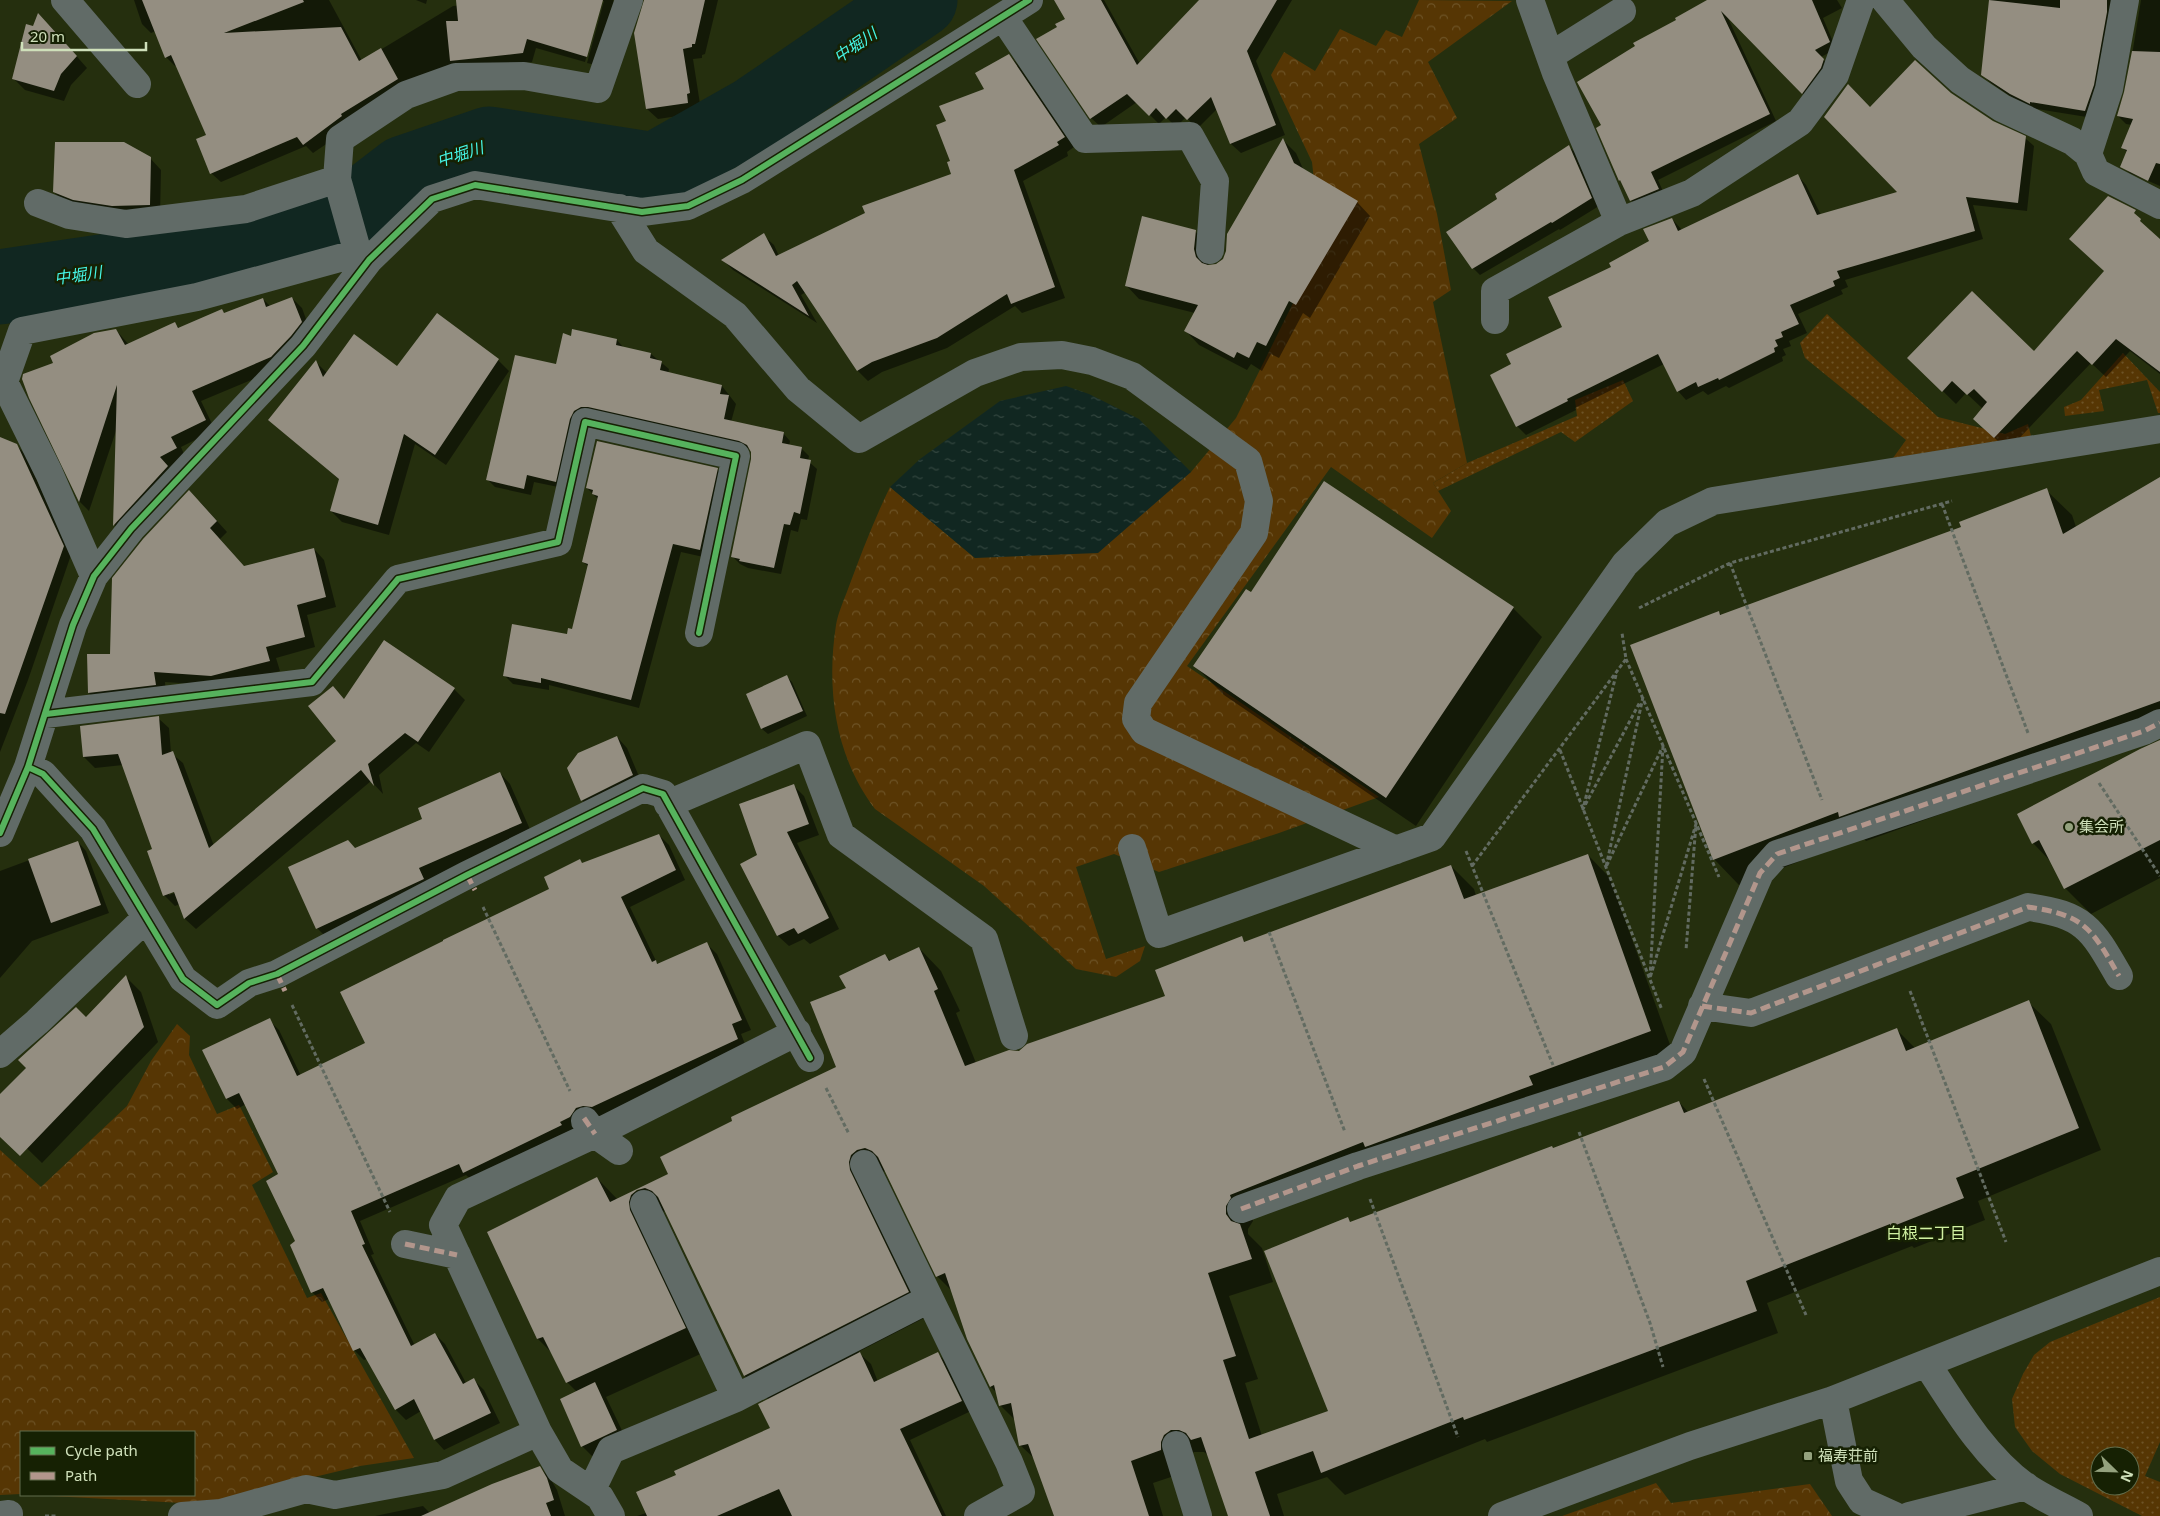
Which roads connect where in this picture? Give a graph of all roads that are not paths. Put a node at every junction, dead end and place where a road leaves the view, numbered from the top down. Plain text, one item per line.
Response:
1 (65, 0) edge
2 (629, 0) edge
3 (1029, 0) edge
4 (1530, 0) edge
5 (1862, 0) edge
6 (1884, 0) edge
7 (2125, 0) edge
8 (1622, 11) dead end
9 (1003, 17) junction
10 (1550, 56) junction
11 (136, 84) dead end
12 (2088, 154) junction
13 (337, 179) junction
14 (38, 202) dead end
15 (2160, 205) edge
16 (619, 208) junction
17 (1619, 222) junction
18 (1210, 250) dead end
19 (358, 256) junction
20 (1496, 320) dead end
21 (2160, 429) edge
22 (94, 576) junction
23 (699, 633) dead end
24 (46, 714) junction
25 (2160, 723) edge
26 (28, 767) junction
27 (668, 804) junction
28 (0, 833) edge
29 (1132, 848) dead end
30 (1396, 850) junction
31 (146, 918) junction
32 (2119, 976) dead end
33 (1702, 1006) junction
34 (797, 1032) junction
35 (1014, 1036) dead end
36 (0, 1054) edge
37 (810, 1058) road end
38 (589, 1126) junction
39 (619, 1151) dead end
40 (864, 1164) road end
41 (644, 1204) dead end
42 (1241, 1209) dead end
43 (405, 1244) road end
44 (457, 1255) junction
45 (2160, 1270) edge
46 (929, 1298) junction
47 (1927, 1364) junction
48 (736, 1398) junction
49 (1833, 1400) junction
50 (538, 1432) junction
51 (1176, 1445) dead end
52 (2026, 1486) junction
53 (591, 1491) junction
54 (338, 1506) edge
55 (182, 1516) edge
56 (611, 1516) edge
57 (978, 1516) edge
58 (1198, 1516) edge
59 (1502, 1516) edge
60 (1895, 1516) edge
61 (1909, 1516) edge
62 (2079, 1516) edge

1 - 11 street
2 - 13 street
3 - 9 street
4 - 10 street
5 - 17 street
6 - 12 street
7 - 12 street
8 - 10 street
9 - 16 street
9 - 18 street
10 - 17 street
12 - 15 street
13 - 14 street
13 - 19 street
16 - 19 street
16 - 30 street
17 - 20 street
19 - 22 street
19 - 22 street
21 - 30 street
22 - 24 street
23 - 24 street
24 - 26 street
25 - 33 street
26 - 28 street
26 - 31 street
27 - 31 street
27 - 34 street
27 - 35 street
29 - 30 street
31 - 36 street
32 - 33 street
33 - 42 street
34 - 37 street
34 - 38 street
38 - 39 street
38 - 44 street
40 - 46 street
41 - 48 street
43 - 44 street
44 - 50 street
45 - 47 street
46 - 48 street
46 - 57 street
47 - 49 street
47 - 52 street
48 - 53 street
49 - 59 street
49 - 60 street
50 - 53 street
50 - 54 street
51 - 58 street
52 - 61 street
52 - 62 street
53 - 56 street
54 - 55 street

